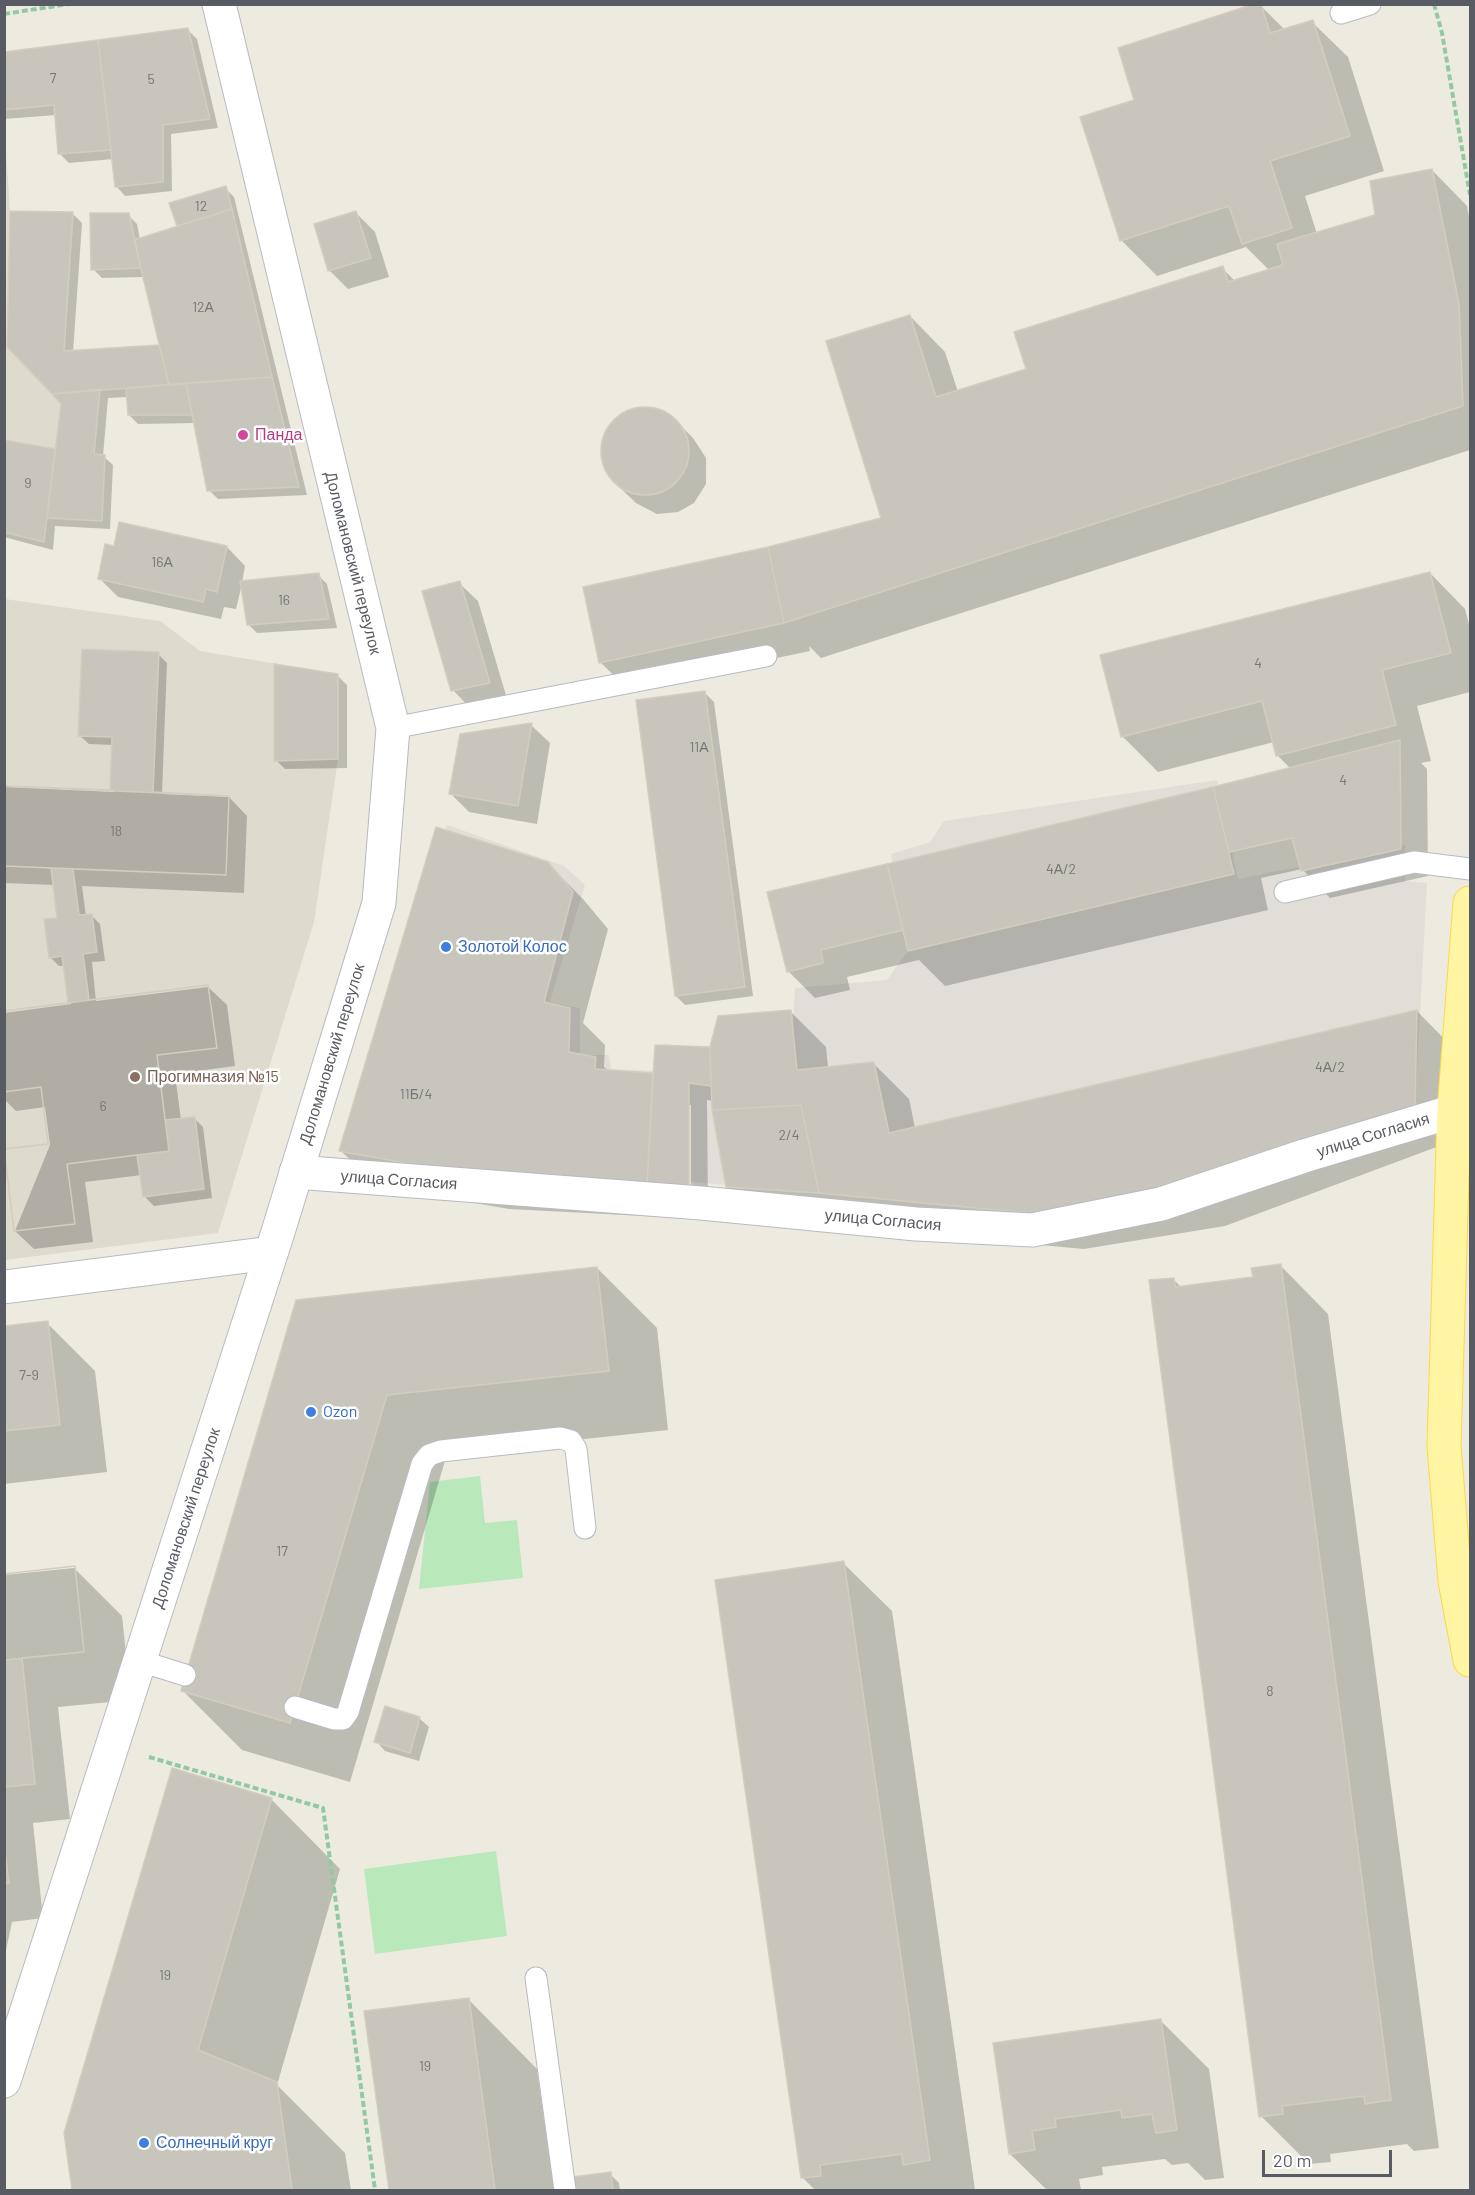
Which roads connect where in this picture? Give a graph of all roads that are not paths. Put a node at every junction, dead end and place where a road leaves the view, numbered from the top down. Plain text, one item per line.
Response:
1 (219, 4) edge
2 (1370, 4) edge
3 (1341, 13) dead end
4 (766, 656) dead end
5 (393, 728) junction
6 (1470, 869) edge
7 (1285, 892) dead end
8 (1470, 903) edge
9 (1454, 1111) junction
10 (297, 1172) junction
11 (271, 1253) junction
12 (4, 1287) edge
13 (585, 1527) dead end
14 (1470, 1660) edge
15 (140, 1661) junction
16 (186, 1675) dead end
17 (295, 1707) dead end
18 (536, 1978) dead end
19 (4, 2081) edge
20 (565, 2190) edge

1 - 5 street, Доломановский переулок
2 - 3 lane
4 - 5 lane
5 - 10 street, Доломановский переулок
6 - 7 lane
8 - 9 main road
9 - 10 street, улица Согласия
9 - 14 main road
10 - 11 street, Доломановский переулок
11 - 12 street
11 - 15 street, Доломановский переулок
13 - 17 lane
15 - 16 lane
15 - 19 street, Доломановский переулок
18 - 20 lane

